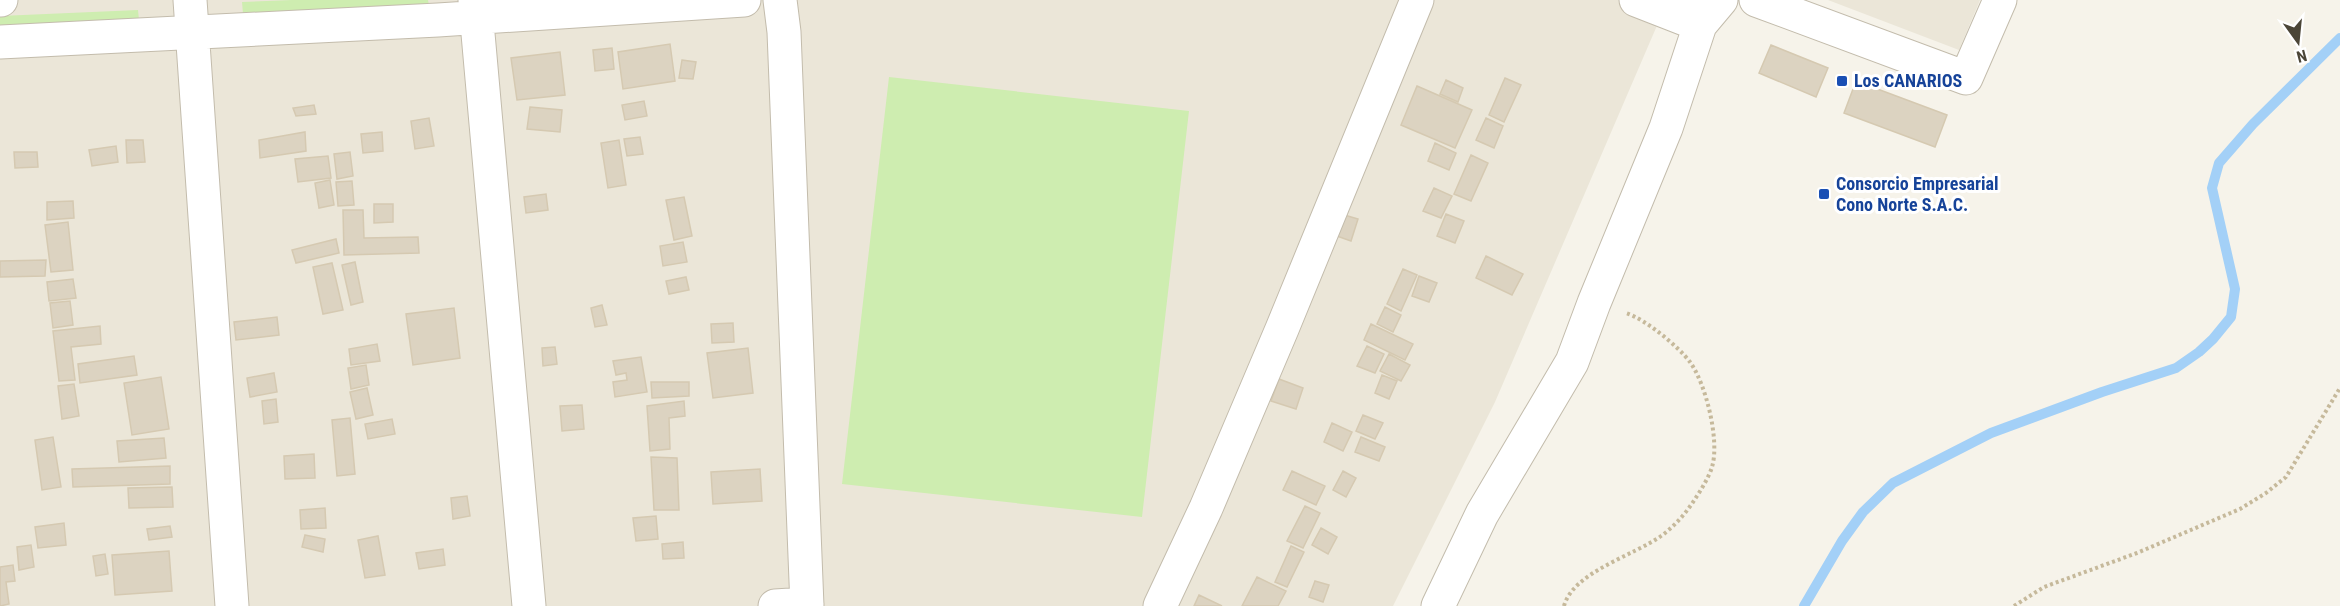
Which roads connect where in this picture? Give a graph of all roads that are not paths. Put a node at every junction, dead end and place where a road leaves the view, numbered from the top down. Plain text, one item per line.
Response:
1 (190, 0) edge
2 (744, 0) edge
3 (780, 0) edge
4 (1417, 0) edge
5 (1636, 0) edge
6 (1721, 0) edge
7 (1756, 0) edge
8 (2000, 0) edge
9 (476, 9) edge
10 (1699, 12) edge
11 (192, 33) junction
12 (0, 42) edge
13 (807, 605) edge
14 (232, 606) edge
15 (529, 606) edge
16 (775, 606) edge
17 (1160, 606) edge
18 (1438, 606) edge

1 - 11 street
2 - 9 street
3 - 13 street
4 - 17 street
5 - 10 street
6 - 10 street
7 - 8 street
9 - 11 street
9 - 15 street
10 - 18 street
11 - 12 street
11 - 14 street
13 - 16 street

